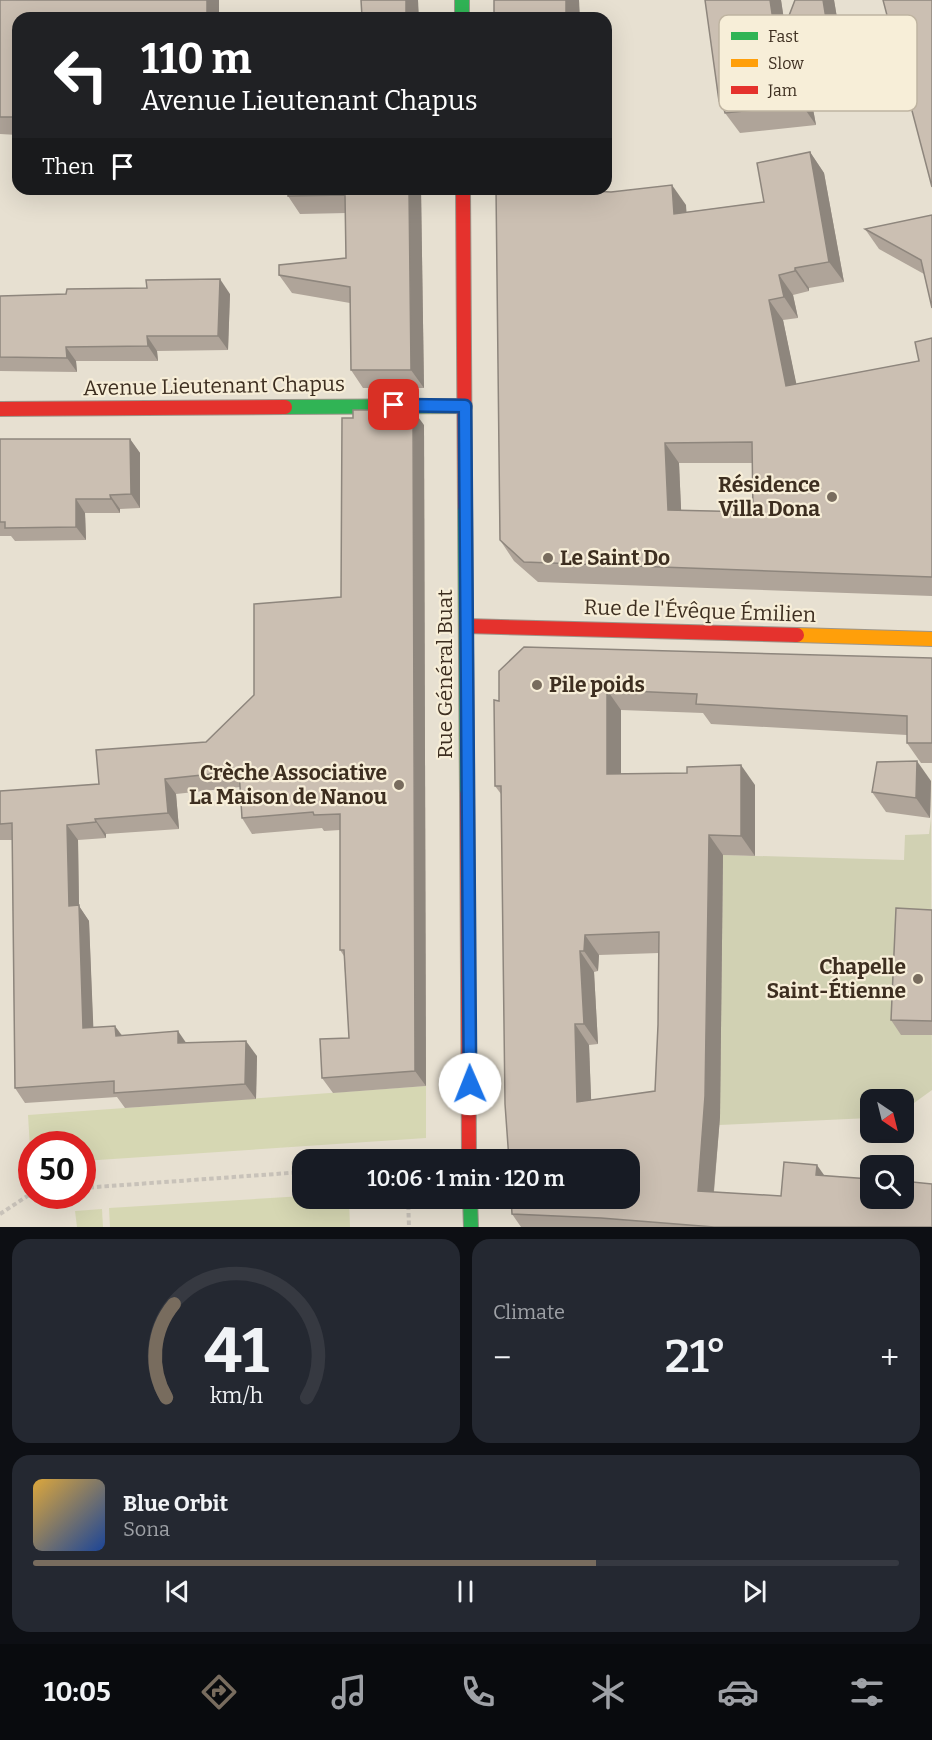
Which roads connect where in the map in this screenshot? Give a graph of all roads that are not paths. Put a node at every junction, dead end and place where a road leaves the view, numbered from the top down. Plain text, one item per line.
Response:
1 (464, 195) edge
2 (465, 406) junction
3 (0, 409) edge
4 (466, 626) junction
5 (932, 639) edge
6 (469, 1149) edge
7 (470, 1209) edge
8 (471, 1227) edge

1 - 2 main road, Rue Général Buat
2 - 3 main road, Avenue Lieutenant Chapus
2 - 4 main road, Rue Général Buat
4 - 5 main road, Rue de l'Évêque Émilien
4 - 6 main road, Rue Général Buat
7 - 8 main road

